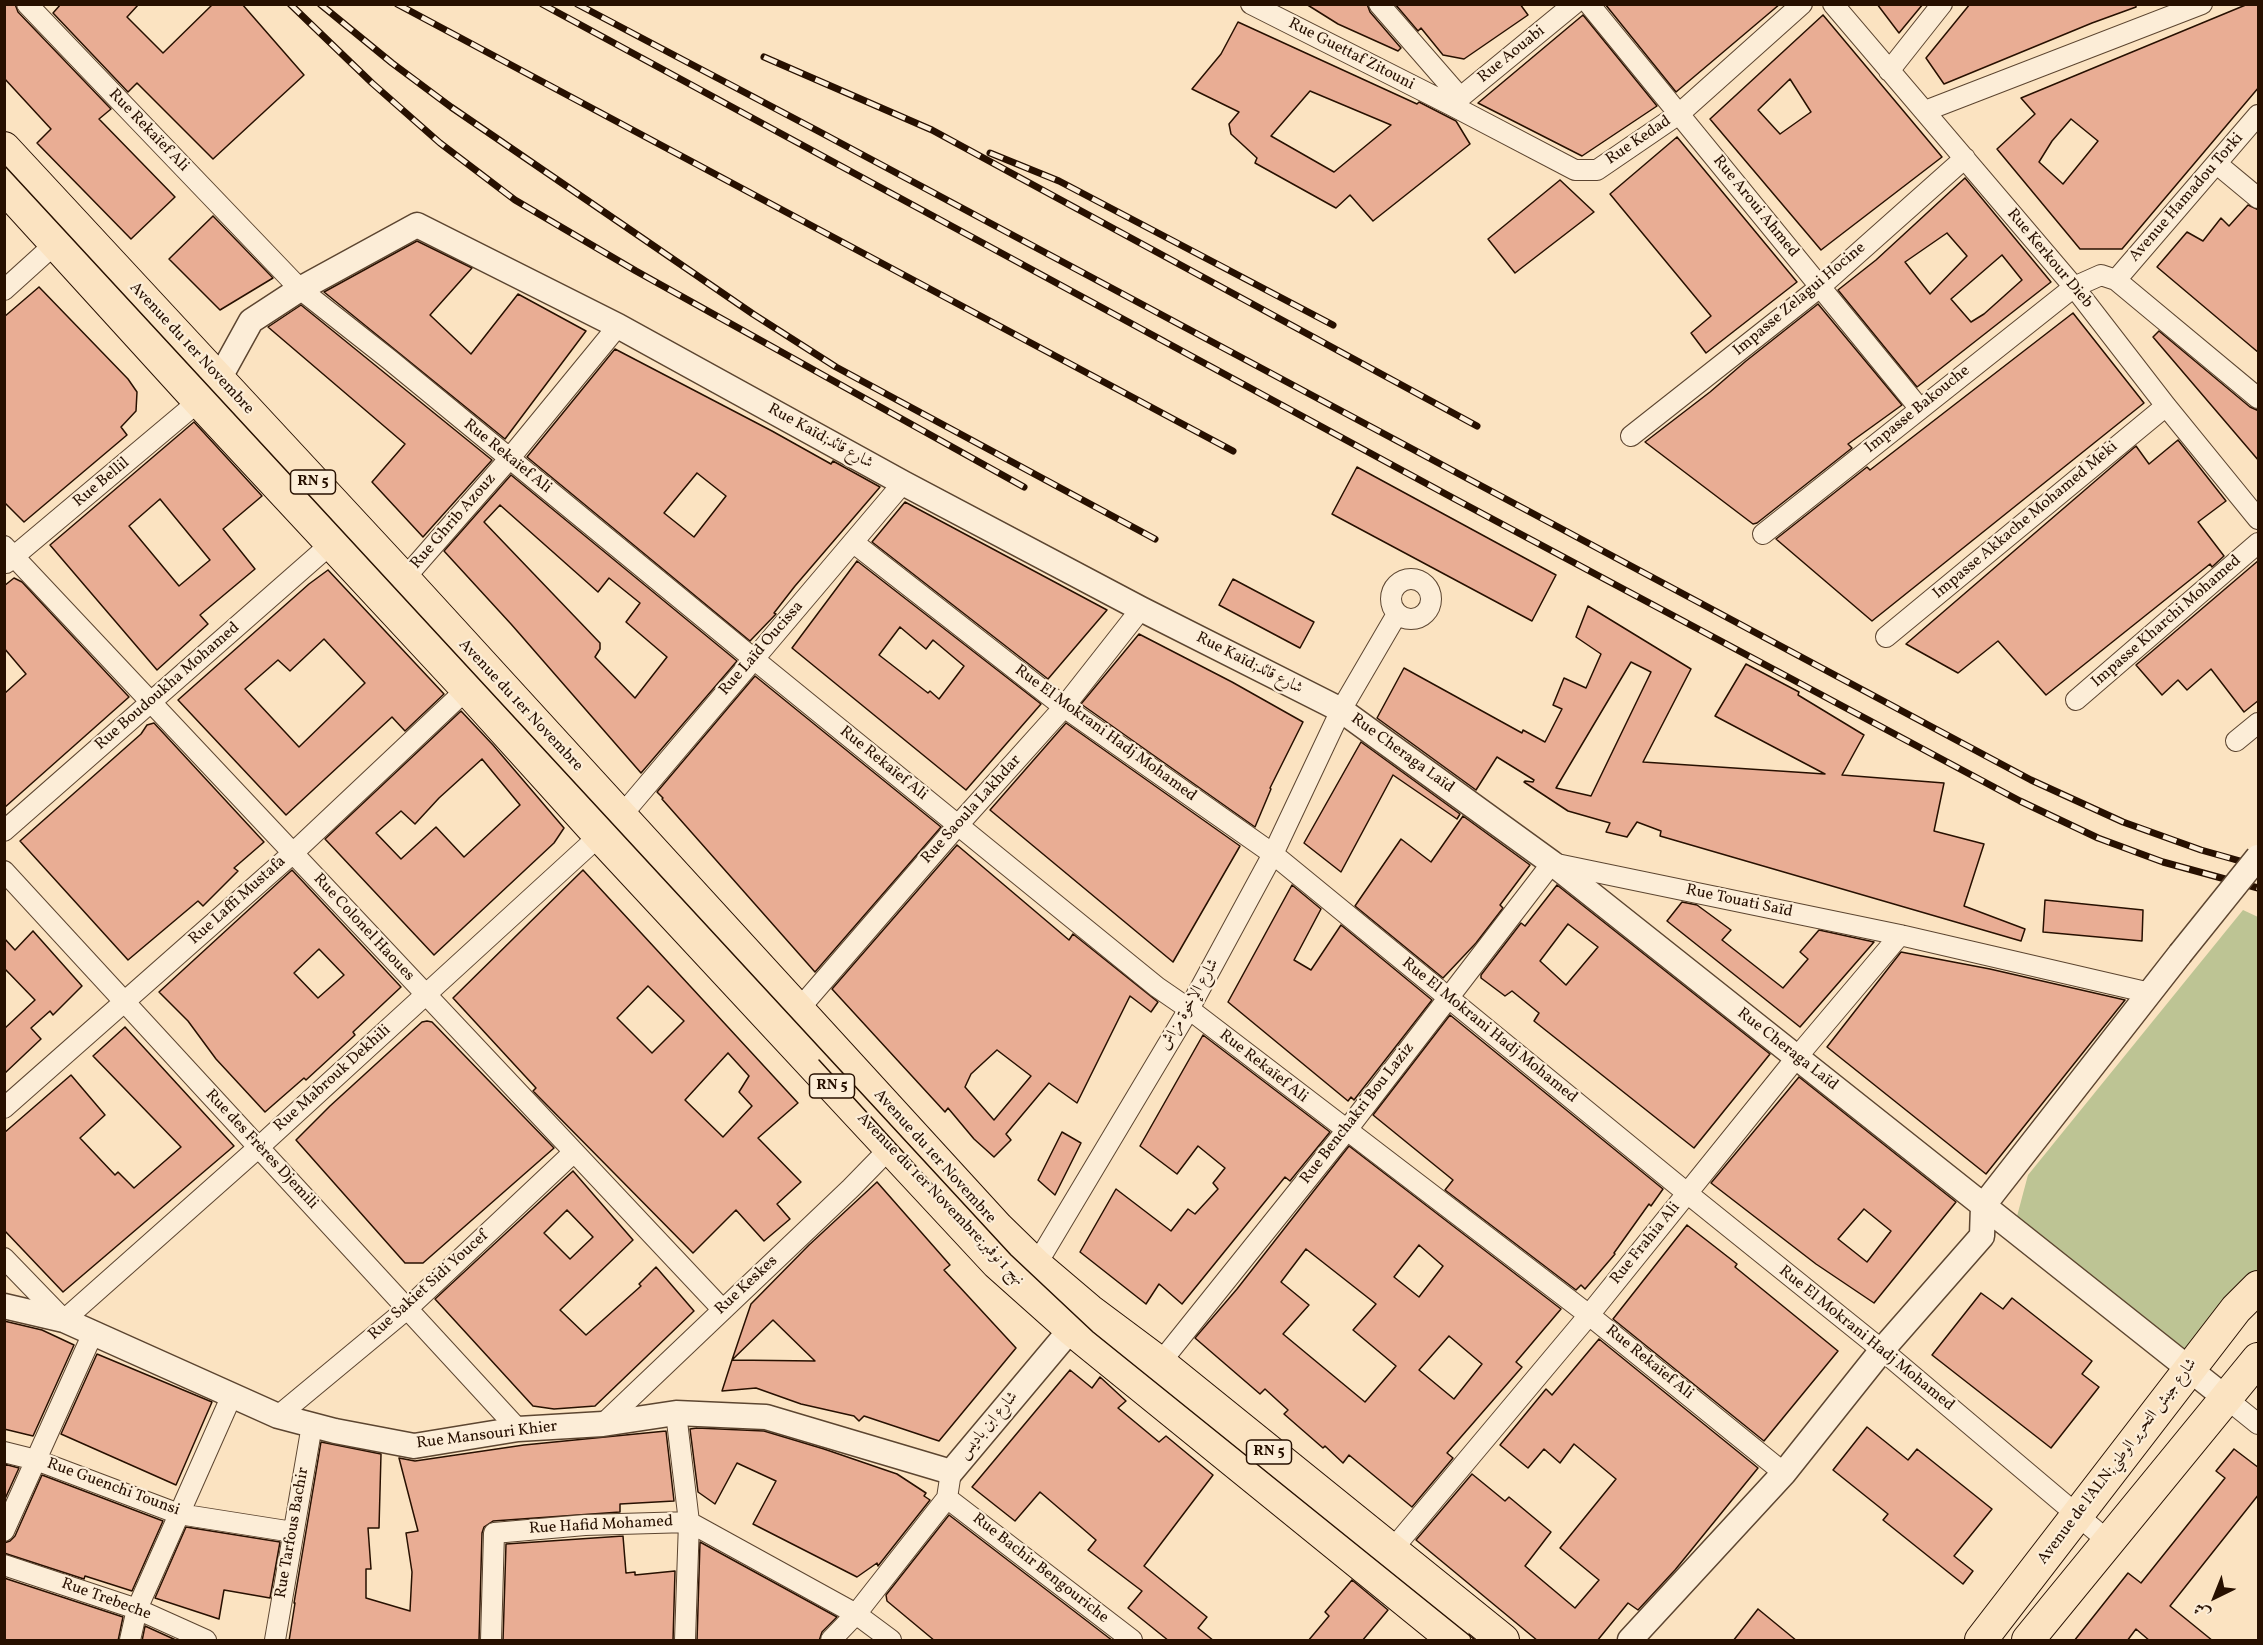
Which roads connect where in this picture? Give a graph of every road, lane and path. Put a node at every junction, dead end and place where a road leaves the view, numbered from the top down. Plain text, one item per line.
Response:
1 (27, 4) edge
2 (1251, 4) edge
3 (1379, 4) edge
4 (1574, 4) edge
5 (1589, 4) edge
6 (1802, 4) edge
7 (1833, 4) edge
8 (1942, 4) edge
9 (2202, 4) edge
10 (1889, 71) junction
11 (1456, 101) junction
12 (1925, 111) junction
13 (1679, 114) junction
14 (2259, 115) edge
15 (4, 148) edge
16 (1965, 158) junction
17 (2217, 164) junction
18 (4, 187) edge
19 (2259, 198) edge
20 (56, 243) junction
21 (2116, 280) junction
22 (1821, 287) junction
23 (2074, 287) junction
24 (300, 289) junction
25 (4, 290) edge
26 (618, 326) junction
27 (209, 390) junction
28 (2259, 398) edge
29 (2166, 406) junction
30 (1920, 409) junction
31 (1631, 436) dead end
32 (509, 459) junction
33 (903, 483) junction
34 (2259, 519) edge
35 (1763, 534) dead end
36 (332, 543) junction
37 (854, 543) junction
38 (2259, 543) edge
39 (8, 555) edge
40 (404, 579) junction
41 (1141, 609) junction
42 (1397, 614) dead end
43 (1886, 637) dead end
44 (753, 658) junction
45 (467, 689) junction
46 (2076, 700) dead end
47 (151, 702) junction
48 (1064, 707) junction
49 (1341, 710) junction
50 (2259, 723) edge
51 (2236, 741) dead end
52 (958, 825) junction
53 (611, 826) junction
54 (4, 831) edge
55 (293, 853) junction
56 (1273, 854) junction
57 (2259, 857) edge
58 (1552, 863) junction
59 (4, 871) edge
60 (1900, 935) junction
61 (2151, 993) junction
62 (426, 995) junction
63 (1448, 997) junction
64 (124, 1002) junction
65 (799, 1009) junction
66 (1189, 1009) junction
67 (1797, 1058) junction
68 (4, 1108) edge
69 (1346, 1131) junction
70 (259, 1147) junction
71 (890, 1148) junction
72 (574, 1152) junction
73 (1687, 1193) junction
74 (1983, 1206) junction
75 (4, 1258) edge
76 (1033, 1279) junction
77 (2259, 1287) edge
78 (4, 1306) edge
79 (407, 1309) junction
80 (723, 1310) junction
81 (1589, 1315) junction
82 (63, 1320) junction
83 (1071, 1329) junction
84 (93, 1333) junction
85 (1882, 1350) junction
86 (2259, 1359) edge
87 (1160, 1363) junction
88 (2189, 1369) junction
89 (232, 1395) junction
90 (2227, 1399) junction
91 (676, 1413) junction
92 (278, 1416) junction
93 (603, 1424) junction
94 (2259, 1424) edge
95 (312, 1425) junction
96 (518, 1430) junction
97 (4, 1452) edge
98 (36, 1460) junction
99 (951, 1472) junction
100 (1784, 1473) junction
101 (947, 1498) junction
102 (179, 1514) junction
103 (2078, 1517) junction
104 (689, 1522) junction
105 (4, 1531) edge
106 (293, 1532) junction
107 (2108, 1541) junction
108 (1391, 1551) junction
109 (4, 1565) edge
110 (137, 1609) junction
111 (856, 1614) junction
112 (130, 1641) edge
113 (206, 1641) edge
114 (275, 1641) edge
115 (491, 1641) edge
116 (685, 1641) edge
117 (831, 1641) edge
118 (891, 1641) edge
119 (1132, 1641) edge
120 (1454, 1641) edge
121 (1503, 1641) edge
122 (1630, 1641) edge
123 (1981, 1641) edge
124 (2028, 1641) edge

1 - 24 street, Rue Rekaïef Ali
2 - 11 street, Rue Guettaf Zitouni
3 - 11 street
4 - 11 street, Rue Aouabi
5 - 13 street, Rue Aroui Ahmed
6 - 13 street, Rue Kedad
7 - 10 street, Rue Kerkour Dieb
8 - 10 street
9 - 12 street
10 - 12 street, Rue Kerkour Dieb
11 - 13 street, Rue Kedad
12 - 16 street, Rue Kerkour Dieb
13 - 22 street, Rue Aroui Ahmed
14 - 17 street, Avenue Hamadou Torki
15 - 27 main road, Avenue du 1er Novembre / RN 5
16 - 22 street, Impasse Zelagui Hocine
16 - 23 street, Rue Kerkour Dieb
17 - 19 street
17 - 21 street, Avenue Hamadou Torki
18 - 20 main road, Avenue du 1er Novembre / RN 5
20 - 25 street
20 - 27 main road, Avenue du 1er Novembre / RN 5
21 - 23 street, Impasse Bakouche
21 - 28 street
22 - 30 street, Rue Aroui Ahmed
22 - 31 street, Impasse Zelagui Hocine
23 - 29 street, Rue Kerkour Dieb
23 - 30 street, Impasse Bakouche
24 - 26 street, Rue Kaïd;شارع قائد
24 - 27 street
24 - 32 street, Rue Rekaïef Ali
26 - 32 street, Rue Ghrib Azouz
26 - 33 street, Rue Kaïd;شارع قائد
27 - 36 main road, Avenue du 1er Novembre / RN 5
27 - 39 street, Rue Bellil
27 - 40 main road, Avenue du 1er Novembre / RN 5
29 - 34 street, Rue Kerkour Dieb
29 - 43 street, Impasse Akkache Mohamed Meki
30 - 35 street, Impasse Bakouche
32 - 40 street, Rue Ghrib Azouz
32 - 44 street, Rue Rekaïef Ali
33 - 37 street, Rue Laïd Oucissa
33 - 41 street, Rue Kaïd;شارع قائد
36 - 45 main road, Avenue du 1er Novembre / RN 5
36 - 47 street, Rue Boudoukha Mohamed
37 - 44 street, Rue Laïd Oucissa
37 - 48 street, Rue El Mokrani Hadj Mohamed
38 - 46 street, Impasse Kharchi Mohamed
39 - 47 street, Rue Colonel Haoues
40 - 53 main road, Avenue du 1er Novembre / RN 5
41 - 48 street, Rue Saoula Lakhdar
41 - 49 street, Rue Kaïd;شارع قائد
42 - 49 street, شارع الإخوة مزاش
44 - 52 street, Rue Rekaïef Ali
44 - 53 street, Rue Laïd Oucissa
45 - 53 main road, Avenue du 1er Novembre / RN 5
45 - 55 street, Rue Laffi Mustafa
47 - 54 street, Rue Boudoukha Mohamed
47 - 55 street, Rue Colonel Haoues
48 - 52 street, Rue Saoula Lakhdar
48 - 56 street, Rue El Mokrani Hadj Mohamed
49 - 56 street, شارع الإخوة مزاش
49 - 58 street, Rue Cheraga Laïd
50 - 51 street
52 - 65 street, Rue Saoula Lakhdar
52 - 66 street, Rue Rekaïef Ali
53 - 62 street, Rue Mabrouk Dekhili
53 - 65 main road, Avenue du 1er Novembre / RN 5
53 - 71 main road, Avenue du 1er Novembre;نهج 1 نوفمبر / RN 5
55 - 62 street, Rue Colonel Haoues
55 - 64 street, Rue Laffi Mustafa
56 - 63 street, Rue El Mokrani Hadj Mohamed
56 - 66 street, شارع الإخوة مزاش
57 - 61 street, bridge
58 - 60 street, Rue Touati Saïd
58 - 63 street, Rue Benchakri Bou Laziz
58 - 67 street, Rue Cheraga Laïd
59 - 64 street, Rue des Frères Djemili
60 - 61 street, Rue Touati Saïd
60 - 67 street, Rue Frahia Ali
61 - 74 street
62 - 70 street, Rue Mabrouk Dekhili
62 - 72 street, Rue Colonel Haoues
63 - 69 street, Rue Benchakri Bou Laziz
63 - 73 street, Rue El Mokrani Hadj Mohamed
64 - 68 street, Rue Laffi Mustafa
64 - 70 street, Rue des Frères Djemili
65 - 76 main road, Avenue du 1er Novembre / RN 5
66 - 69 street, Rue Rekaïef Ali
66 - 76 street, شارع الإخوة مزاش
67 - 73 street, Rue Frahia Ali
67 - 74 street, Rue Cheraga Laïd
69 - 81 street, Rue Rekaïef Ali
69 - 87 street, Rue Benchakri Bou Laziz
70 - 79 street, Rue des Frères Djemili
70 - 82 street, Rue Mabrouk Dekhili
71 - 76 main road, Avenue du 1er Novembre;نهج 1 نوفمبر / RN 5
71 - 80 street, Rue Keskes
72 - 79 street, Rue Sakiet Sidi Youcef
72 - 80 street, Rue Colonel Haoues
73 - 81 street, Rue Frahia Ali
73 - 85 street, Rue El Mokrani Hadj Mohamed
74 - 85 street
74 - 88 street, Rue Cheraga Laïd
75 - 82 street
76 - 83 main road, Avenue du 1er Novembre;نهج 1 نوفمبر / RN 5
76 - 87 main road, Avenue du 1er Novembre;نهج 1 نوفمبر / RN 5
77 - 88 main road, Avenue de l'ALN;شارع جيش التحرير الوطني
78 - 82 street, Rue Mansouri Khier
79 - 92 street, Rue Sakiet Sidi Youcef
79 - 96 street, Rue des Frères Djemili
80 - 93 street, Rue Keskes
81 - 100 street, Rue Rekaïef Ali
81 - 108 street, Rue Frahia Ali
82 - 84 street, Rue Mansouri Khier
83 - 99 street, شارع ابن باديس
83 - 120 main road, Avenue du 1er Novembre;نهج 1 نوفمبر / RN 5
84 - 89 street, Rue Mansouri Khier
84 - 98 street
85 - 100 street
85 - 103 street, Rue El Mokrani Hadj Mohamed
86 - 90 main road
87 - 108 main road, Avenue du 1er Novembre;نهج 1 نوفمبر / RN 5
88 - 90 street, Rue Cheraga Laïd
88 - 103 main road, Avenue de l'ALN;شارع جيش التحرير الوطني
89 - 92 street, Rue Mansouri Khier
89 - 102 street
90 - 94 street
90 - 107 main road
91 - 93 street, Rue Mansouri Khier
91 - 99 street, Rue Mansouri Khier
91 - 104 street
92 - 95 street, Rue Mansouri Khier
93 - 96 street, Rue Mansouri Khier
95 - 96 street, Rue Mansouri Khier
95 - 106 street, Rue Tarfous Bachir
97 - 98 street, Rue Guenchi Tounsi
98 - 102 street, Rue Guenchi Tounsi
98 - 105 street
99 - 101 street, شارع ابن باديس
100 - 122 street
101 - 111 street, شارع ابن باديس
101 - 119 street, Rue Bachir Bengouriche
102 - 106 street, Rue Guenchi Tounsi
102 - 110 street
103 - 107 street, Rue El Mokrani Hadj Mohamed
103 - 123 main road, Avenue de l'ALN;شارع جيش التحرير الوطني
104 - 111 street, Rue Hafid Mohamed
104 - 115 street, Rue Hafid Mohamed
104 - 116 street
106 - 114 street, Rue Tarfous Bachir
107 - 124 main road
108 - 121 main road, Avenue du 1er Novembre;نهج 1 نوفمبر / RN 5
109 - 110 street, Rue Trebeche
110 - 112 street
110 - 113 street, Rue Trebeche
111 - 117 street, شارع ابن باديس
111 - 118 street, Rue Hafid Mohamed

